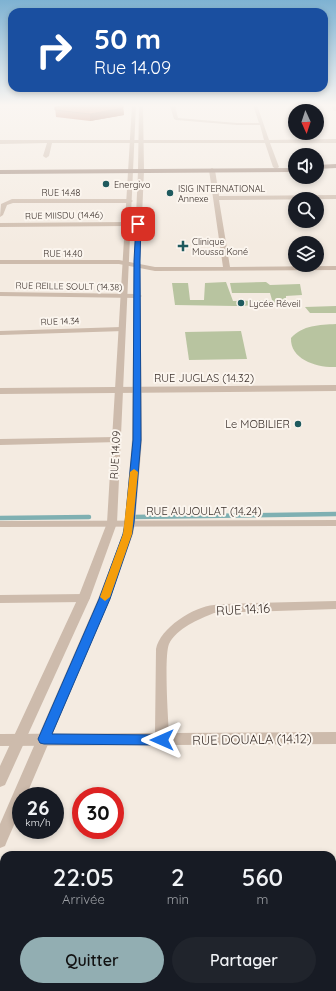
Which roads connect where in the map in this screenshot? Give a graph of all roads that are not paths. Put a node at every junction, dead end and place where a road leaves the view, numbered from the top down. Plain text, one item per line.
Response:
1 (47, 151) edge
2 (134, 151) edge
3 (139, 151) edge
4 (271, 151) edge
5 (46, 156) dead end
6 (324, 166) edge
7 (336, 166) edge
8 (276, 167) junction
9 (288, 167) edge
10 (0, 168) edge
11 (136, 169) junction
12 (212, 170) junction
13 (288, 170) edge
14 (324, 170) edge
15 (336, 170) edge
16 (0, 172) edge
17 (336, 197) edge
18 (217, 198) junction
19 (130, 201) junction
20 (0, 215) edge
21 (128, 224) junction
22 (0, 225) edge
23 (0, 262) edge
24 (126, 263) junction
25 (137, 266) junction
26 (227, 268) junction
27 (336, 268) edge
28 (0, 294) edge
29 (124, 296) junction
30 (138, 296) junction
31 (121, 329) junction
32 (0, 333) edge
33 (336, 388) edge
34 (118, 390) junction
35 (137, 390) junction
36 (0, 391) edge
37 (116, 440) junction
38 (0, 442) edge
39 (112, 523) junction
40 (130, 523) junction
41 (336, 523) edge
42 (0, 524) edge
43 (84, 598) junction
44 (0, 599) edge
45 (336, 605) edge
46 (21, 738) junction
47 (336, 738) edge
48 (44, 739) junction
49 (0, 740) edge
50 (162, 740) junction
51 (0, 781) edge
52 (0, 841) edge

1 - 5 street
2 - 11 street, RUE 14.09
3 - 11 street, RUE 14.09
4 - 8 street
6 - 7 main road
8 - 9 main road
8 - 11 main road
10 - 11 main road
11 - 12 main road
11 - 16 main road
11 - 19 street, RUE 14.09
11 - 25 street, RUE 14.09
12 - 13 main road
12 - 18 street
14 - 15 main road
17 - 18 street
18 - 26 street
19 - 20 street, RUE 14.48
19 - 21 street, RUE 14.09
21 - 22 street, RUE MIISDU (14.46)
21 - 24 street, RUE 14.09
23 - 24 street, RUE 14.40
24 - 25 street, RUE 14.40
24 - 29 street, RUE 14.09
25 - 26 street, RUE 14.40
25 - 30 street, RUE 14.09
26 - 27 street, RUE 14.40
28 - 29 street, RUE REILLE SOULT (14.38)
29 - 30 street, RUE REILLE SOULT (14.38)
29 - 31 street, RUE 14.09
30 - 35 street, RUE 14.09
31 - 32 street, RUE 14.34
31 - 34 street, RUE 14.09
33 - 35 street, RUE JUGLAS (14.32)
34 - 35 street, RUE JUGLAS (14.32)
34 - 36 street, RUE JUGLAS (14.32)
34 - 37 street, RUE 14.09
35 - 40 street, RUE 14.09
37 - 38 street
37 - 39 street, RUE 14.09
39 - 40 street, RUE AUJOULAT (14.24)
39 - 42 street, RUE AUJOULAT (14.24)
39 - 43 street, RUE 14.09
40 - 41 street, RUE AUJOULAT (14.24)
40 - 48 street, RUE 14.09
43 - 44 street
43 - 46 street, RUE 14.09
45 - 50 street, RUE 14.16
46 - 48 street, RUE DOUALA (14.12)
46 - 49 street, RUE DOUALA (14.12)
46 - 51 street, RUE 14.09
47 - 50 street, RUE DOUALA (14.12)
48 - 50 street, RUE DOUALA (14.12)
48 - 52 street, RUE 14.09

